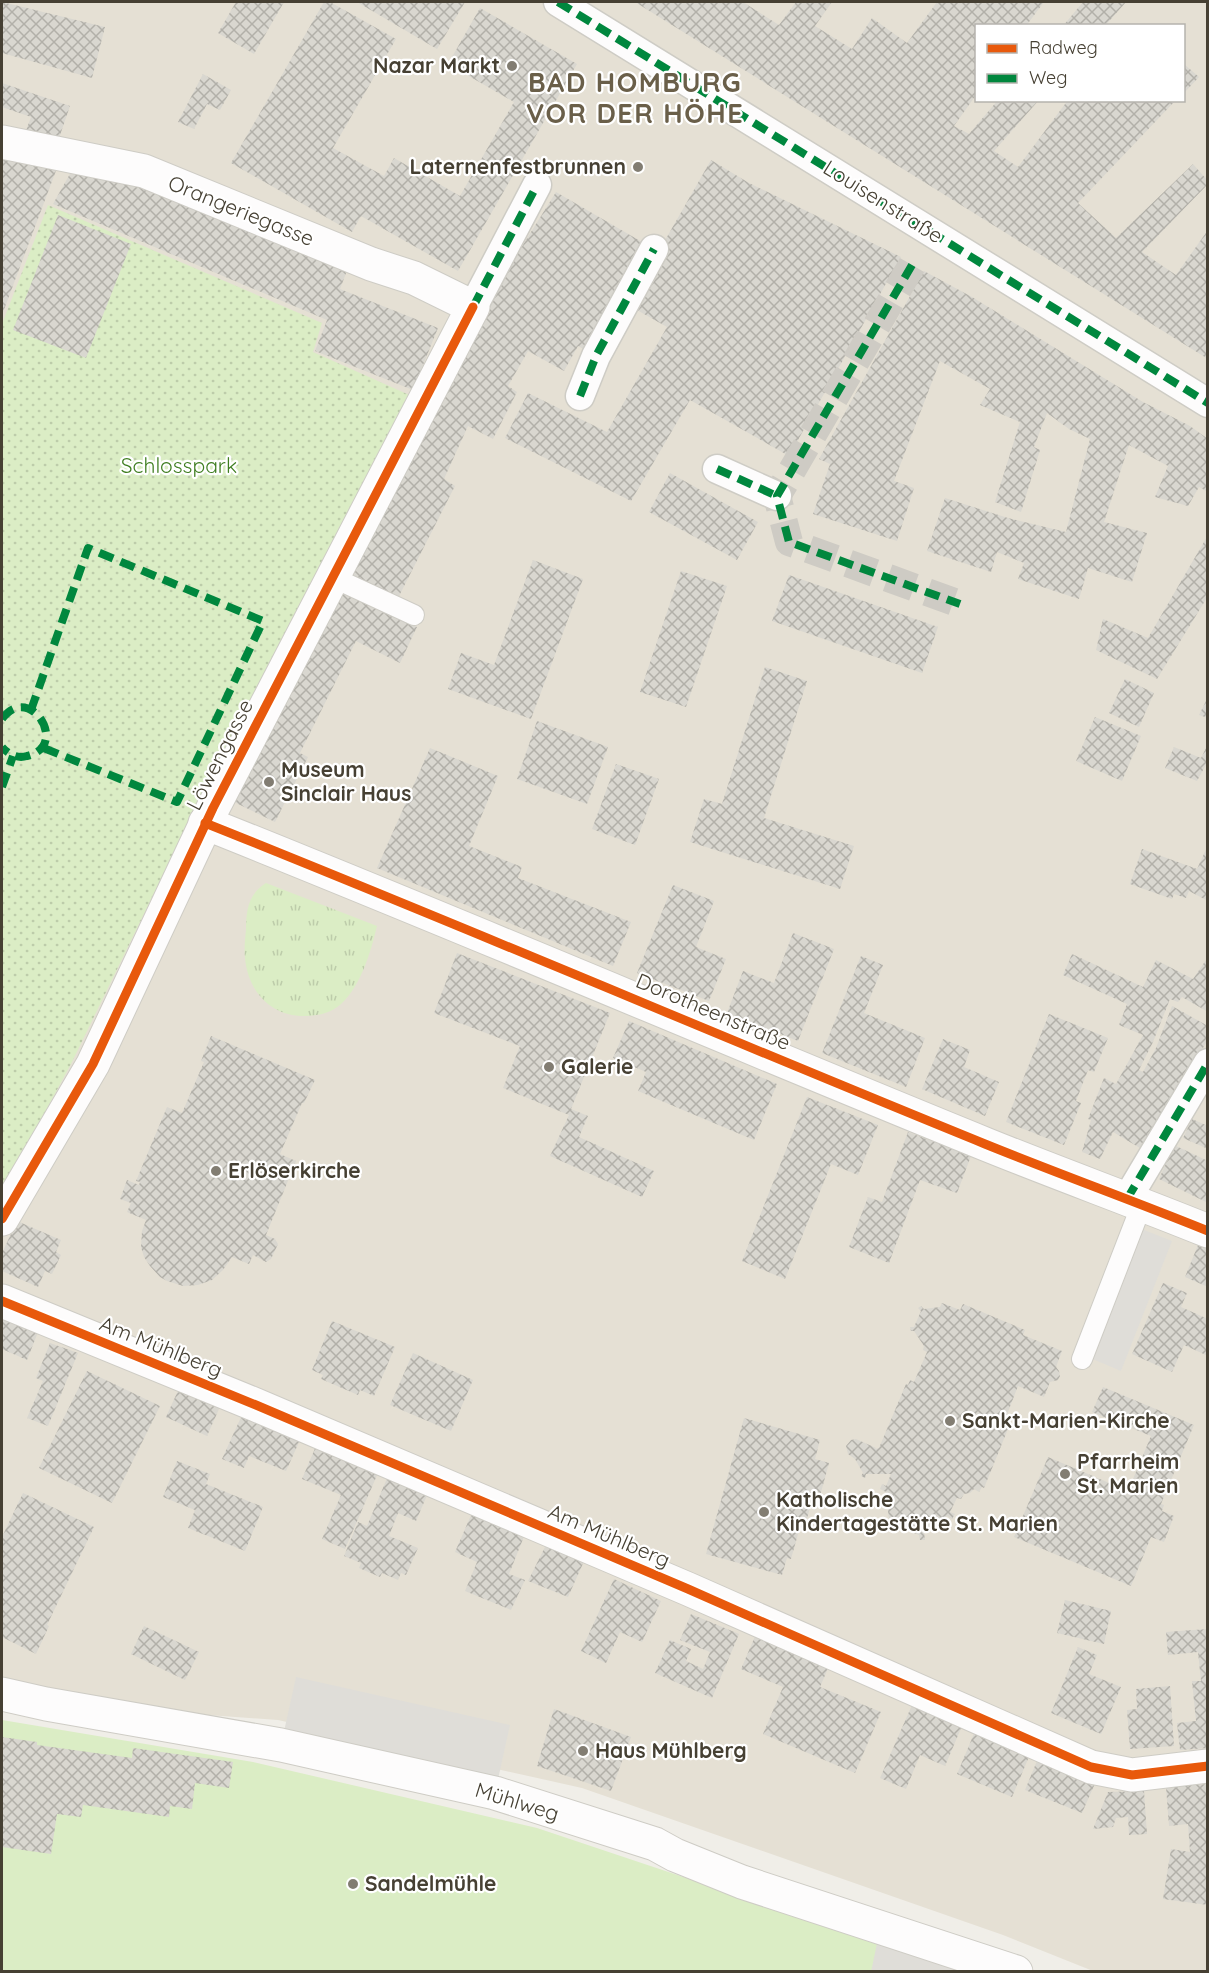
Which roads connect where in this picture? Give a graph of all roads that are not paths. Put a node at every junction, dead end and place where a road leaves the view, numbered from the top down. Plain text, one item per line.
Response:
1 (558, 2) edge
2 (2, 142) edge
3 (537, 185) dead end
4 (654, 249) dead end
5 (473, 307) junction
6 (580, 396) dead end
7 (1208, 403) edge
8 (717, 469) dead end
9 (777, 496) dead end
10 (332, 578) junction
11 (414, 615) dead end
12 (205, 823) junction
13 (1208, 1063) edge
14 (1135, 1202) junction
15 (2, 1219) edge
16 (1208, 1231) edge
17 (2, 1301) edge
18 (1082, 1359) dead end
19 (2, 1694) edge
20 (1208, 1766) edge
21 (1016, 1971) edge

1 - 7 street, Louisenstraße
2 - 5 street, Orangeriegasse
3 - 5 street, Löwengasse
4 - 6 street
5 - 10 street, Löwengasse
8 - 9 street
10 - 11 lane
10 - 12 street, Löwengasse
12 - 14 street, Dorotheenstraße
12 - 15 street, Löwengasse
13 - 14 street
14 - 16 street, Dorotheenstraße
14 - 18 lane
17 - 20 street, Am Mühlberg
19 - 21 street, Mühlweg

